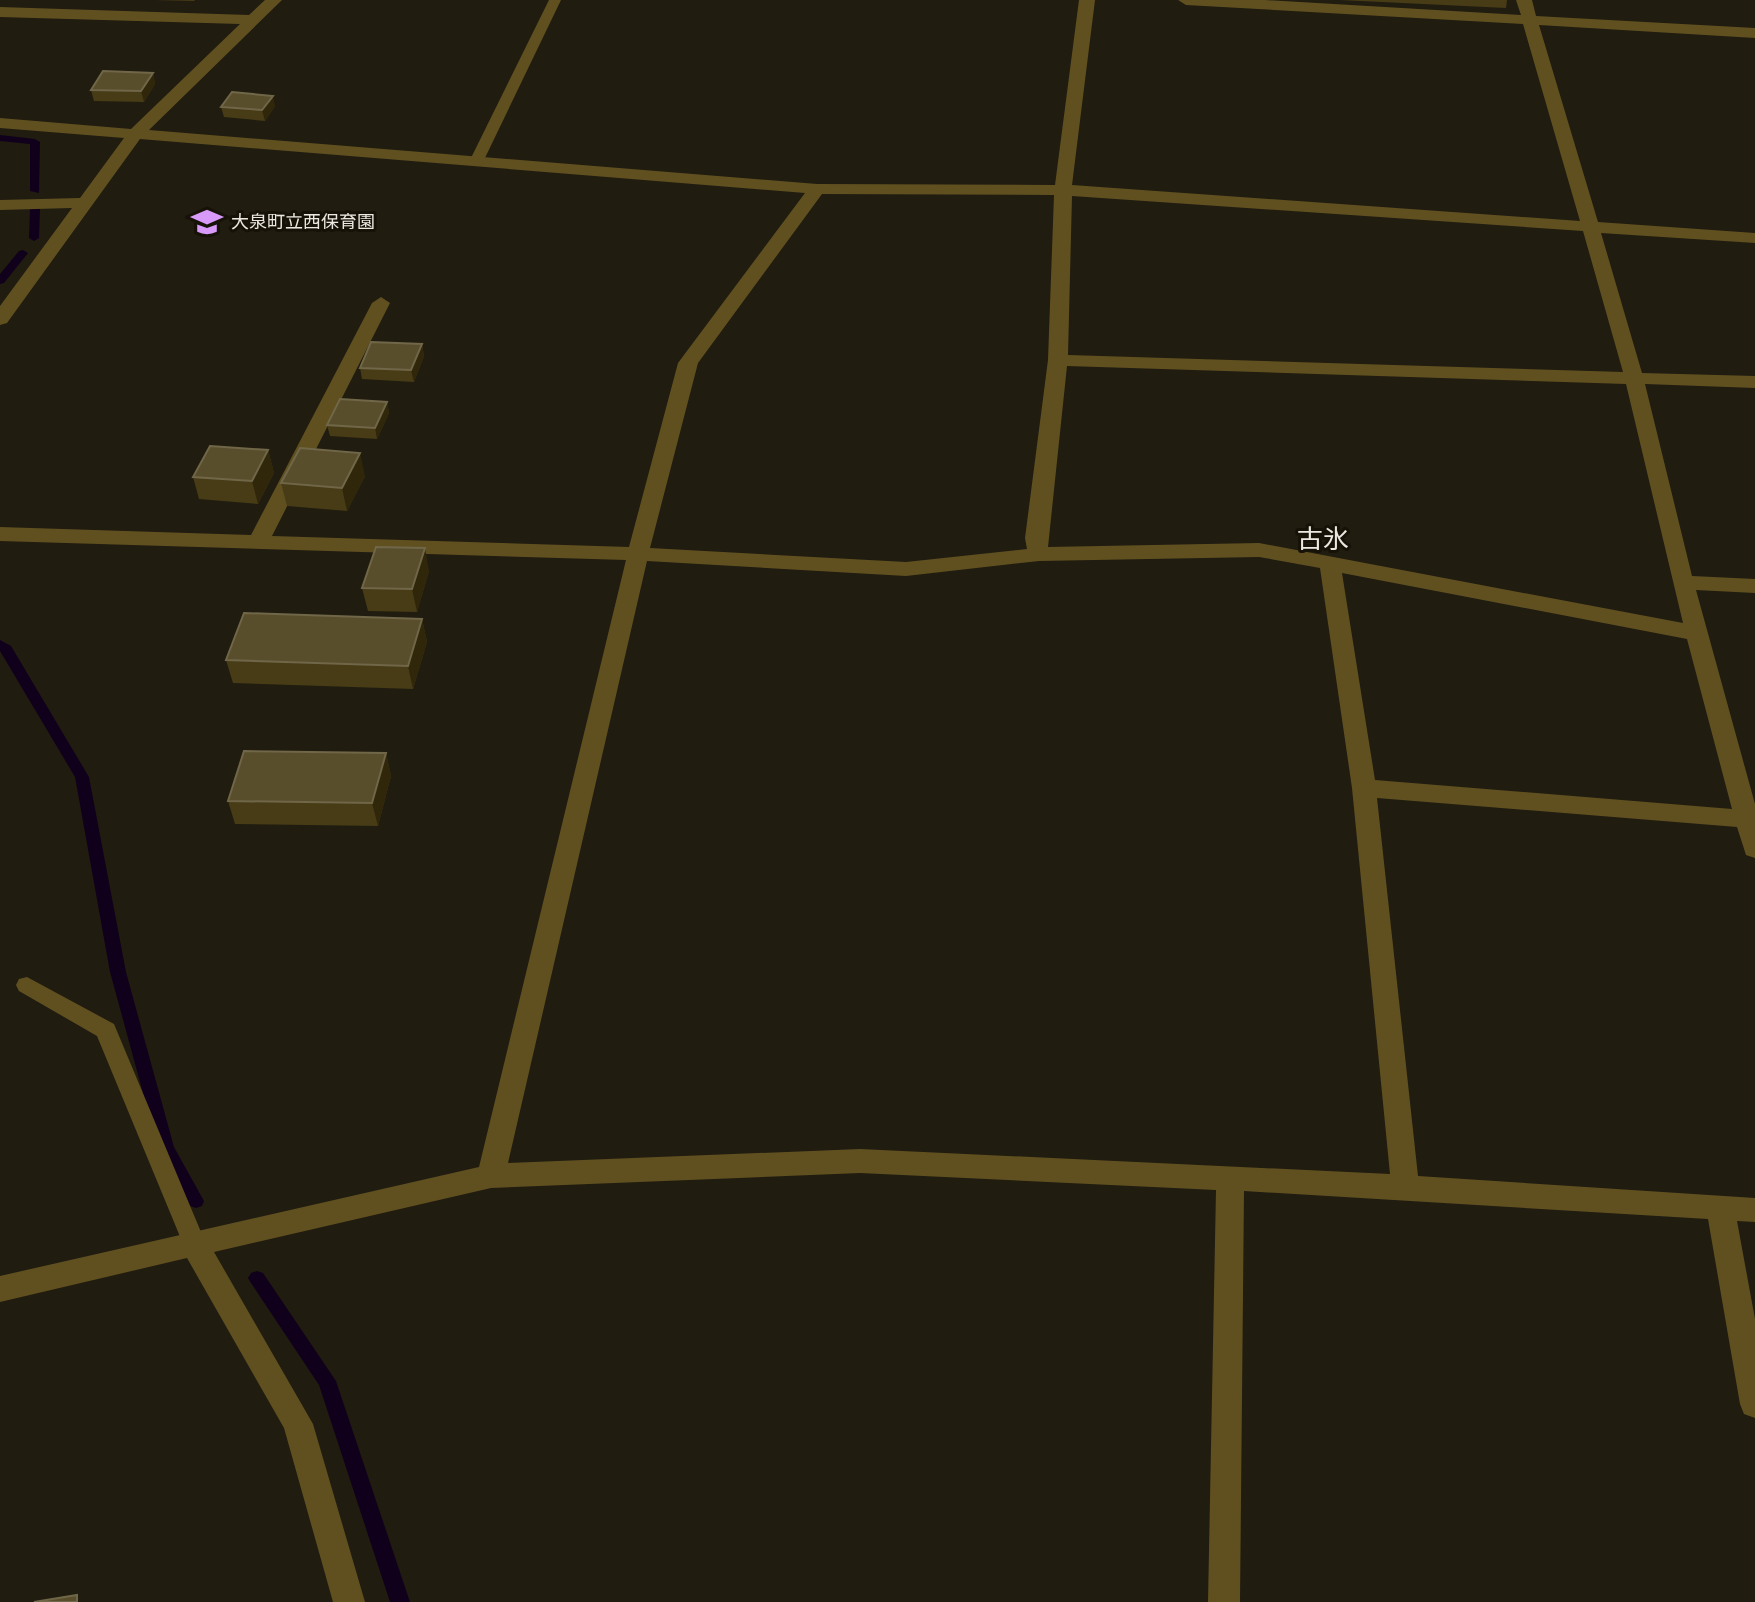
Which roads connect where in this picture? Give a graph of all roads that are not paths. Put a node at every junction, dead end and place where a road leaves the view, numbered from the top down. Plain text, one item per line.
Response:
1 (274, 0) edge
2 (555, 0) edge
3 (1087, 0) edge
4 (1186, 0) edge
5 (1524, 0) edge
6 (0, 12) edge
7 (254, 20) junction
8 (1529, 20) junction
9 (1755, 33) edge
10 (0, 123) edge
11 (135, 134) junction
12 (476, 162) junction
13 (817, 189) junction
14 (1063, 190) junction
15 (85, 203) junction
16 (0, 205) edge
17 (1591, 227) junction
18 (1753, 243) edge
19 (381, 303) dead end
20 (0, 319) edge
21 (1058, 360) junction
22 (1634, 377) junction
23 (1755, 382) edge
24 (0, 534) edge
25 (258, 542) junction
26 (638, 554) junction
27 (1039, 554) junction
28 (1330, 562) junction
29 (1683, 582) junction
30 (1755, 586) edge
31 (1696, 633) junction
32 (1364, 788) junction
33 (1751, 819) edge
34 (1755, 849) edge
35 (27, 985) dead end
36 (491, 1176) junction
37 (1230, 1178) junction
38 (1405, 1187) junction
39 (1721, 1209) junction
40 (1755, 1210) edge
41 (194, 1244) junction
42 (0, 1289) edge
43 (1755, 1404) edge
44 (349, 1602) edge
45 (1224, 1602) edge

1 - 7 street
2 - 12 lane
3 - 14 street
4 - 8 street
5 - 8 street
6 - 7 street
7 - 11 street
8 - 9 street
8 - 17 street
10 - 11 street
11 - 12 street
11 - 15 street
12 - 13 street
13 - 14 street
13 - 26 street
14 - 17 street
14 - 21 street
15 - 16 street
15 - 20 street
17 - 18 street
17 - 22 street
19 - 25 street
21 - 22 street
21 - 27 street
22 - 23 street
22 - 29 street
24 - 25 street
25 - 26 street
26 - 27 street
26 - 36 street
27 - 28 street
28 - 31 street
28 - 32 street
29 - 30 street
29 - 31 street
31 - 33 street
32 - 33 street
32 - 38 street
33 - 34 street
35 - 41 lane
36 - 37 street
36 - 41 street
37 - 38 street
37 - 45 street
38 - 39 street
39 - 40 street
39 - 43 street
41 - 42 street
41 - 44 street

